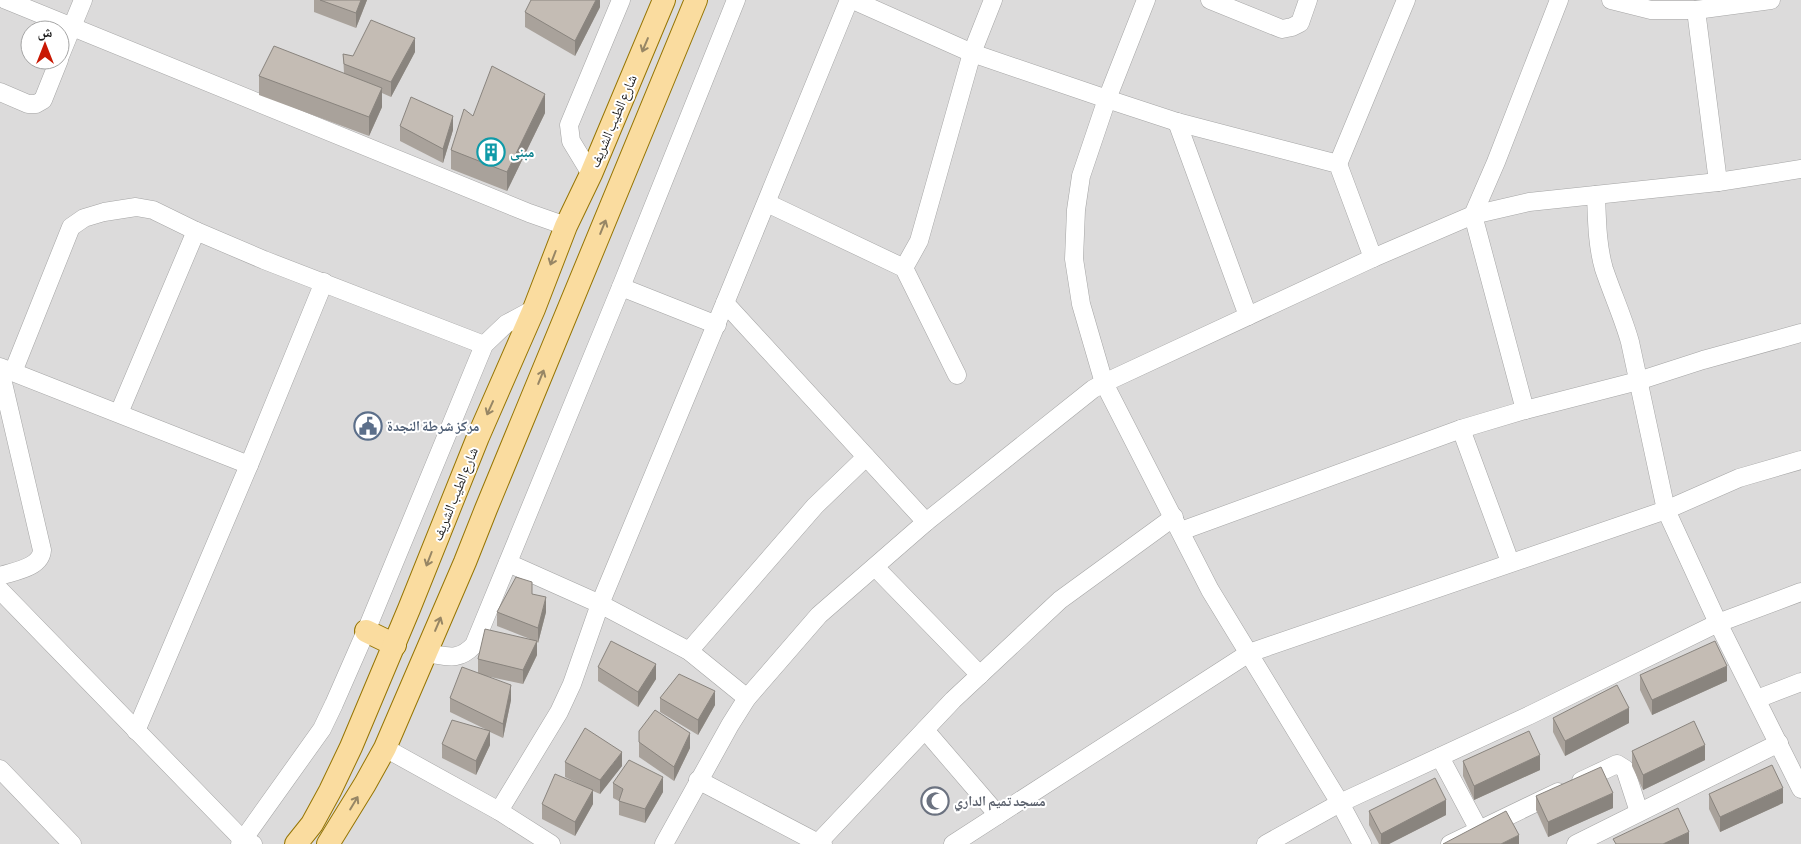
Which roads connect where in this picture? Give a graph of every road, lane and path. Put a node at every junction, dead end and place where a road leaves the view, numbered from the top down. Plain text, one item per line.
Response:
1 (6, 0) edge
2 (83, 0) edge
3 (621, 0) edge
4 (664, 0) edge
5 (696, 0) edge
6 (736, 0) edge
7 (849, 0) edge
8 (853, 0) edge
9 (993, 0) edge
10 (1146, 0) edge
11 (1210, 0) edge
12 (1308, 0) edge
13 (1406, 0) edge
14 (1559, 0) edge
15 (1611, 0) edge
16 (1771, 0) edge
17 (1696, 10) junction
18 (72, 28) junction
19 (70, 33) edge
20 (972, 53) junction
21 (54, 70) edge
22 (0, 92) edge
23 (1107, 99) junction
24 (1177, 122) junction
25 (1338, 164) junction
26 (1801, 170) edge
27 (591, 174) junction
28 (1718, 182) junction
29 (1596, 195) junction
30 (767, 203) junction
31 (1473, 215) junction
32 (566, 226) junction
33 (196, 231) junction
34 (1373, 258) junction
35 (904, 268) junction
36 (324, 282) junction
37 (622, 286) junction
38 (726, 303) junction
39 (534, 309) junction
40 (1248, 316) junction
41 (716, 324) junction
42 (1801, 333) edge
43 (484, 345) junction
44 (4, 370) edge
45 (957, 374) dead end
46 (1638, 381) junction
47 (1104, 383) junction
48 (1525, 410) junction
49 (119, 413) junction
50 (1461, 429) junction
51 (478, 437) junction
52 (510, 452) junction
53 (866, 457) junction
54 (1801, 460) edge
55 (249, 465) junction
56 (453, 496) junction
57 (486, 508) junction
58 (1666, 510) junction
59 (926, 522) junction
60 (1177, 524) junction
61 (1510, 562) junction
62 (508, 563) junction
63 (875, 566) junction
64 (0, 576) edge
65 (0, 590) edge
66 (1801, 592) edge
67 (600, 604) junction
68 (1718, 623) junction
69 (366, 631) junction
70 (395, 645) junction
71 (689, 651) junction
72 (426, 653) junction
73 (1249, 653) junction
74 (980, 675) junction
75 (1801, 682) edge
76 (747, 698) junction
77 (1757, 699) junction
78 (925, 730) junction
79 (136, 731) junction
80 (1779, 743) junction
81 (385, 748) junction
82 (1440, 757) junction
83 (0, 769) edge
84 (698, 780) junction
85 (1801, 789) edge
86 (1340, 803) junction
87 (499, 811) junction
88 (1639, 812) junction
89 (998, 815) junction
90 (1479, 830) junction
91 (245, 843) edge
92 (821, 843) edge
93 (72, 844) edge
94 (296, 844) edge
95 (328, 844) edge
96 (551, 844) edge
97 (664, 844) edge
98 (953, 844) edge
99 (1266, 844) edge
100 (1362, 844) edge
101 (1450, 844) edge
102 (1576, 844) edge

1 - 18 street
2 - 18 street
3 - 27 street
4 -> 27 main road, شارع الطيب الشريف
52 -> 5 main road
6 - 37 street
7 - 30 street
8 - 20 street
9 - 20 street
10 - 23 street
11 - 12 street
13 - 25 street
14 - 31 street
15 - 17 street
16 - 17 street
17 - 28 street
18 - 19 street
18 - 32 street
20 - 23 street
20 - 35 street
21 - 22 street
23 - 24 street
23 - 47 street
24 - 25 street
24 - 40 street
25 - 34 street
26 - 28 street
27 - 32 main road, شارع الطيب الشريف
28 - 29 street
29 - 31 street
29 - 46 street
30 - 35 street
30 - 38 street
31 - 34 street
31 - 48 street
32 -> 39 main road, شارع الطيب الشريف
33 - 36 street
33 - 44 street
33 - 49 street
34 - 40 street
35 - 45 street
36 - 43 street
36 - 55 street
37 - 41 street
37 - 62 street
38 - 41 street
38 - 53 street
39 - 43 street
39 -> 51 main road, شارع الطيب الشريف
40 - 47 street
41 - 67 street
42 - 46 street
43 - 69 street
44 - 49 street
44 - 64 street
46 - 48 street
46 - 58 street
47 - 59 street
47 - 60 street
48 - 50 street
49 - 55 street
50 - 60 street
50 - 61 street
51 - 52 main road
51 - 56 main road, شارع الطيب الشريف
52 - 57 main road
53 - 59 street
53 - 71 street
54 - 58 street
55 - 79 street
56 - 57 main road
56 -> 70 main road, شارع الطيب الشريف
72 -> 57 main road
58 - 61 street
58 - 68 street
59 - 63 street
60 - 73 street
60 - 74 street
61 - 73 street
62 - 67 street
62 - 72 street
63 - 74 street
63 - 76 street
65 - 79 street
66 - 68 street
67 - 71 street
67 - 87 street
68 - 77 street
68 - 82 street
69 - 70 main road
69 - 91 street
70 - 94 main road, شارع الطيب الشريف
71 - 76 street
72 - 81 main road
73 - 86 street
73 - 89 street
74 - 78 street
75 - 77 street
76 - 84 street
77 - 80 street
78 - 89 street
78 - 92 street
79 - 91 street
80 - 85 street
80 - 88 street
81 - 87 street
95 -> 81 main road
82 - 86 street
82 - 90 street
83 - 93 street
84 - 92 street
84 - 97 street
86 - 99 street
86 - 100 street
87 - 96 street
88 - 90 street
88 - 102 street
89 - 98 street
90 - 101 street

